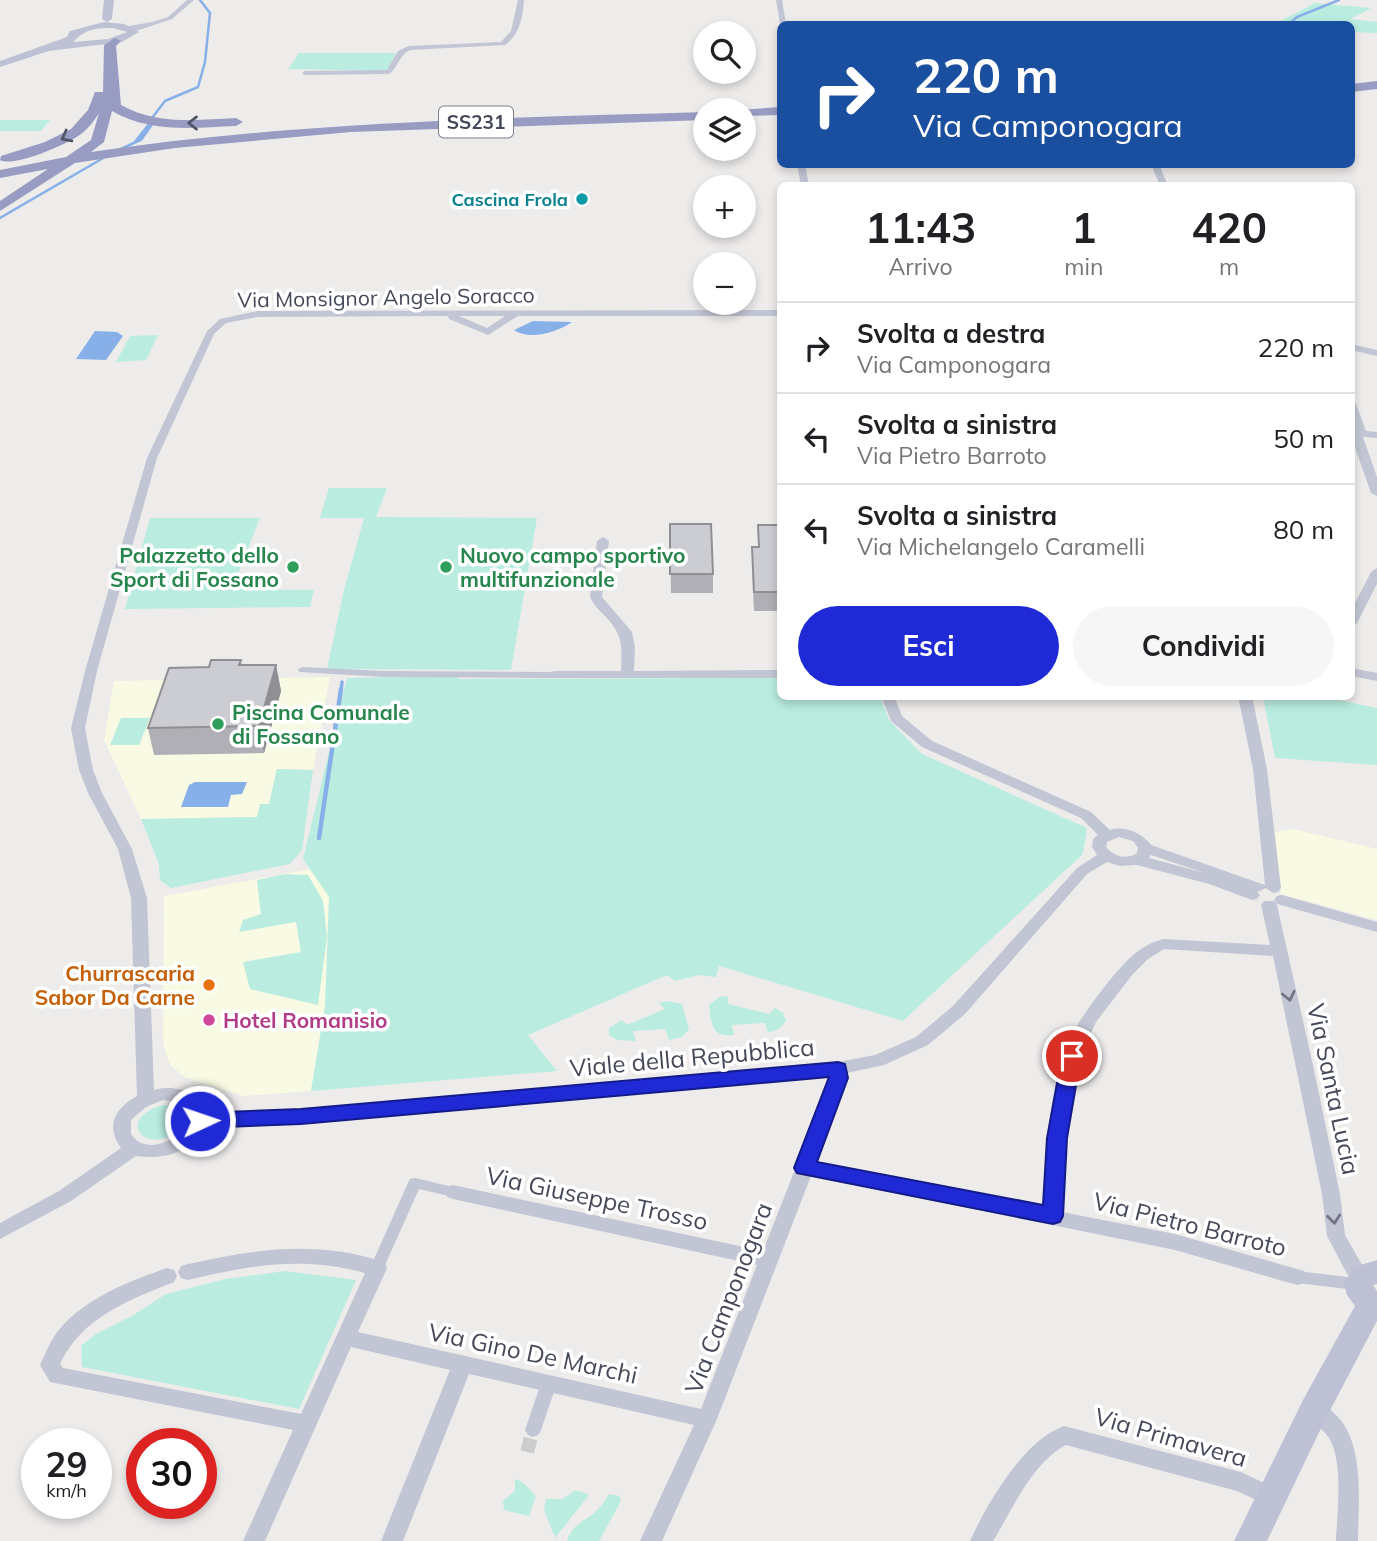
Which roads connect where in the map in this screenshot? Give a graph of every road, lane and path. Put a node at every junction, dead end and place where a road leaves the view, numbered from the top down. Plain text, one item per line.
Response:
1 (110, 0) edge
2 (191, 0) edge
3 (521, 0) edge
4 (779, 0) edge
5 (782, 21) edge
6 (110, 22) junction
7 (130, 29) junction
8 (82, 41) junction
9 (115, 41) junction
10 (0, 64) edge
11 (305, 73) dead end
12 (106, 83) junction
13 (1377, 87) edge
14 (1355, 90) edge
15 (777, 113) edge
16 (756, 114) edge
17 (693, 115) edge
18 (693, 115) edge
19 (457, 119) junction
20 (155, 146) junction
21 (0, 160) edge
22 (0, 172) edge
23 (0, 180) edge
24 (0, 207) edge
25 (777, 313) edge
26 (444, 314) junction
27 (515, 314) junction
28 (1355, 348) edge
29 (1377, 354) edge
30 (1356, 433) edge
31 (1376, 437) edge
32 (1377, 492) edge
33 (603, 541) dead end
34 (1377, 572) edge
35 (1355, 615) edge
36 (303, 670) dead end
37 (1355, 673) edge
38 (777, 674) edge
39 (555, 675) joint
40 (627, 675) junction
41 (1377, 677) edge
42 (889, 700) edge
43 (1246, 700) edge
44 (1106, 834) junction
45 (1142, 854) junction
46 (1106, 856) junction
47 (1267, 895) junction
48 (1377, 927) edge
49 (1279, 951) junction
50 (838, 1069) junction
51 (146, 1098) junction
52 (200, 1121) junction
53 (134, 1148) junction
54 (804, 1168) junction
55 (453, 1192) joint
56 (65, 1196) junction
57 (1053, 1216) junction
58 (0, 1226) edge
59 (0, 1232) edge
60 (769, 1259) junction
61 (377, 1268) junction
62 (188, 1272) dead end
63 (167, 1276) dead end
64 (1297, 1277) joint
65 (1368, 1289) edge
66 (347, 1338) junction
67 (462, 1366) junction
68 (549, 1383) junction
69 (1314, 1410) junction
70 (708, 1419) junction
71 (307, 1424) junction
72 (533, 1430) tunnel mouth
73 (1273, 1498) junction
74 (254, 1541) edge
75 (392, 1541) edge
76 (651, 1541) edge
77 (981, 1541) edge
78 (1250, 1541) edge
79 (1347, 1541) edge

1 - 6 main road
2 - 7 street
3 - 11 street
4 - 5 street
6 - 7 main road
6 - 8 main road
7 - 9 main road
8 - 9 main road
8 - 10 main road
8 - 12 highway
9 - 12 highway
19 -> 12 highway
12 -> 21 highway
12 - 24 highway
13 - 14 highway
15 - 16 highway
17 - 19 highway, SS231
18 - 20 highway, SS231
19 - 20 highway, SS231
20 - 22 highway, SS231
20 - 23 highway
25 - 27 street, Via Monsignor Angelo Soracco
26 - 27 street, Via Monsignor Angelo Soracco
26 - 27 street
26 - 51 street, Via Monsignor Angelo Soracco
28 - 29 street
30 - 31 street
30 - 32 street
33 - 40 street
34 - 35 street
36 - 39 street
37 - 41 street
38 - 40 street
39 - 40 street
42 - 44 street
43 - 47 street, Via Santa Lucia
44 - 45 street
44 - 46 street
45 - 46 street
45 - 47 street
46 - 50 street, Viale della Repubblica
47 - 48 street
47 - 49 street, Via Santa Lucia
49 - 57 street
49 -> 65 street, Via Santa Lucia
50 - 52 street, Viale della Repubblica
50 - 54 street, Via Camponogara
51 - 52 street
51 - 53 street
52 - 53 street
53 - 56 street
54 - 57 street, Via Pietro Barroto
54 - 60 street, Via Camponogara
55 - 60 street, Via Giuseppe Trosso
55 - 61 street, Via Giuseppe Trosso
56 - 58 street
56 - 59 street
57 - 64 street, Via Pietro Barroto
60 - 70 street, Via Camponogara
61 - 62 street
61 - 66 street
63 - 71 street
64 - 65 street, Via Pietro Barroto
65 - 69 main road
66 - 67 street, Via Gino De Marchi
66 - 71 street
67 - 68 street, Via Gino De Marchi
67 - 75 street
68 - 70 street, Via Gino De Marchi
68 - 72 street
69 - 73 main road
69 - 79 street
70 - 76 street, Via Camponogara
71 - 74 street
73 - 77 street, Via Primavera
73 - 78 main road

